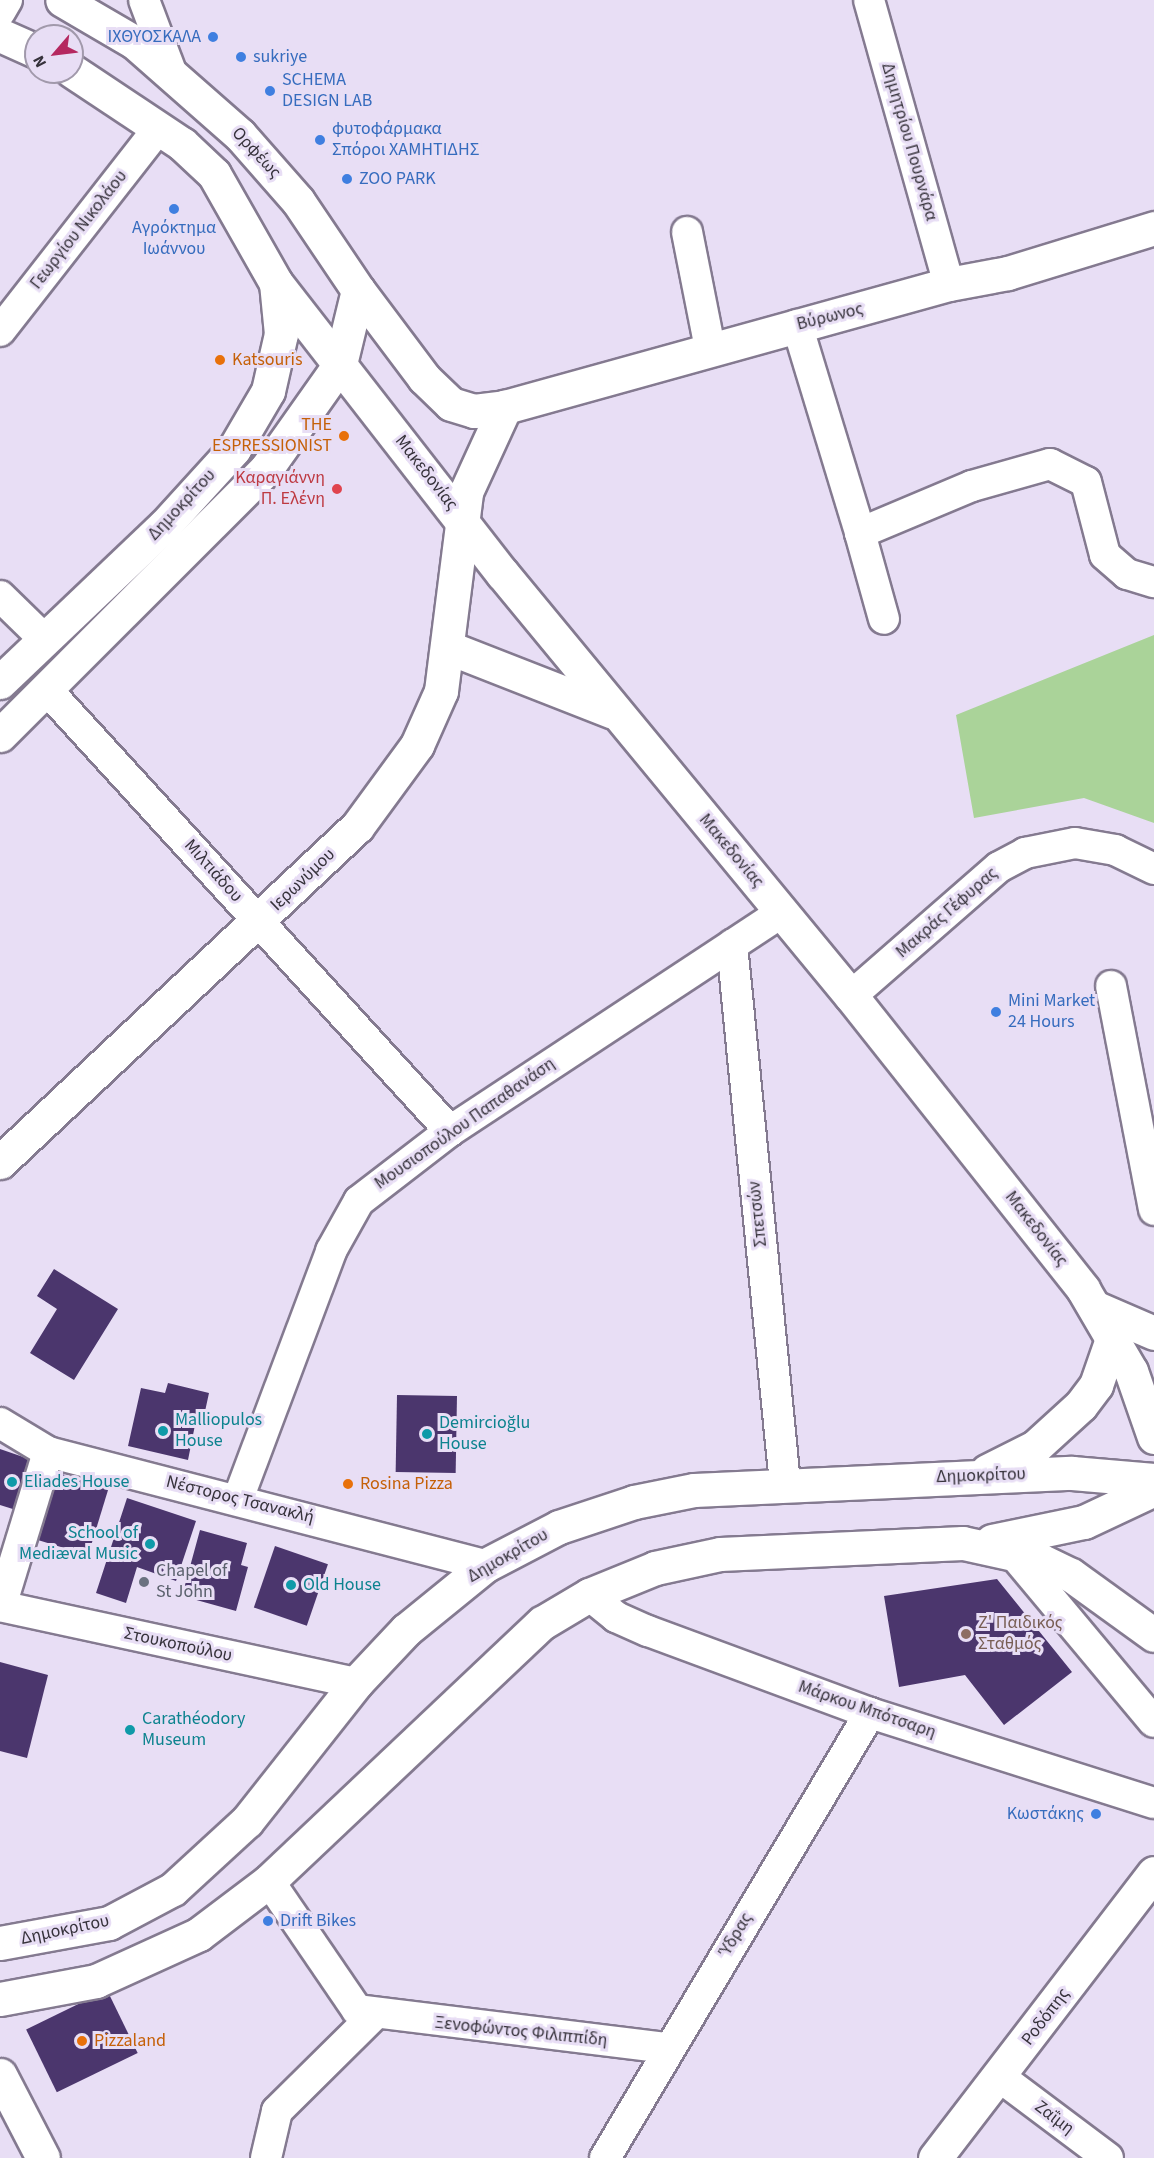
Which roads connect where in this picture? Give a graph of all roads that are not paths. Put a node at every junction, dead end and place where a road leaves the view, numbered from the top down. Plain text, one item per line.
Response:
1 (7, 0) edge
2 (62, 0) edge
3 (144, 0) edge
4 (869, 0) edge
5 (0, 12) edge
6 (0, 35) edge
7 (24, 46) edge
8 (171, 72) junction
9 (84, 79) edge
10 (158, 129) junction
11 (1154, 228) edge
12 (687, 232) dead end
13 (276, 283) junction
14 (950, 284) junction
15 (358, 290) junction
16 (797, 325) junction
17 (0, 332) edge
18 (710, 348) junction
19 (340, 364) junction
20 (505, 407) junction
21 (460, 515) junction
22 (860, 533) junction
23 (1154, 582) edge
24 (0, 596) edge
25 (884, 619) dead end
26 (44, 639) junction
27 (447, 647) junction
28 (0, 682) edge
29 (48, 691) junction
30 (616, 712) junction
31 (0, 735) edge
32 (1154, 869) edge
33 (782, 912) junction
34 (259, 922) junction
35 (732, 945) junction
36 (1111, 986) dead end
37 (851, 996) junction
38 (450, 1131) junction
39 (0, 1162) edge
40 (1154, 1210) edge
41 (1096, 1308) junction
42 (1154, 1333) edge
43 (1113, 1336) junction
44 (0, 1423) edge
45 (1154, 1437) edge
46 (48, 1452) junction
47 (973, 1477) junction
48 (1154, 1480) edge
49 (785, 1484) junction
50 (1154, 1490) edge
51 (238, 1499) junction
52 (963, 1543) junction
53 (1010, 1550) junction
54 (486, 1565) junction
55 (589, 1595) junction
56 (1, 1606) edge
57 (1154, 1635) edge
58 (356, 1683) junction
59 (870, 1713) junction
60 (1154, 1722) edge
61 (1154, 1803) edge
62 (1154, 1873) edge
63 (269, 1881) junction
64 (0, 1942) edge
65 (0, 1999) edge
66 (374, 2015) junction
67 (668, 2048) junction
68 (0, 2075) edge
69 (1000, 2077) junction
70 (44, 2158) edge
71 (266, 2158) edge
72 (605, 2158) edge
73 (935, 2158) edge
74 (1108, 2158) edge

1 - 5 street
2 - 8 main road, Ορφέως
3 - 8 street
4 - 14 street, Δημητρίου Πουρνάρα
6 - 7 main road
8 - 15 main road, Ορφέως
9 - 10 main road
10 - 13 main road
10 - 17 street, Γεωργίου Νικολάου
11 - 14 main road, Βύρωνος
12 - 18 street
13 - 19 main road, Μακεδονίας
13 - 26 main road, Δημοκρίτου
14 - 16 main road, Βύρωνος
15 - 19 main road
15 - 20 main road, Ορφέως
16 - 18 main road, Βύρωνος
16 - 22 street
18 - 20 main road, Βύρωνος
19 - 21 main road, Μακεδονίας
19 - 29 main road, Δημοκρίτου
20 - 21 main road, Ιερωνύμου
21 - 27 main road, Ιερωνύμου
21 - 30 main road, Μακεδονίας
22 - 23 street
22 - 25 street
24 - 26 street
26 - 28 main road, Δημοκρίτου
27 - 30 main road
27 - 34 main road, Ιερωνύμου
29 - 31 main road, Δημοκρίτου
29 - 34 street, Μιλτιάδου
30 - 33 main road, Μακεδονίας
32 - 37 street, Μακράς Γέφυρας
33 - 35 street, Μουσιοπούλου Παπαθανάση
33 - 37 main road, Μακεδονίας
34 - 38 street, Μιλτιάδου
34 - 39 main road, Ιερωνύμου
35 - 38 street, Μουσιοπούλου Παπαθανάση
35 - 49 street, Σπετσών
36 - 40 street
37 - 41 main road, Μακεδονίας
38 - 51 street, Μουσιοπούλου Παπαθανάση
41 - 42 main road
41 - 43 main road, Μακεδονίας
43 - 45 main road, Μακεδονίας
43 - 47 main road
44 - 46 street, Νέστορος Τσανακλή
46 - 51 street, Νέστορος Τσανακλή
46 - 56 street
47 - 48 main road, Δημοκρίτου
47 - 49 main road, Δημοκρίτου
49 - 54 main road, Δημοκρίτου
50 - 52 main road
51 - 54 street, Νέστορος Τσανακλή
52 - 53 main road
52 - 55 main road
53 - 57 main road
53 - 60 street
54 - 58 main road, Δημοκρίτου
55 - 59 street, Μάρκου Μπότσαρη
55 - 63 main road
56 - 58 street, Στουκοπούλου
58 - 64 main road, Δημοκρίτου
59 - 61 street, Μάρκου Μπότσαρη
59 - 67 street, Ύδρας
62 - 69 main road, Ροδόπης
63 - 65 main road
63 - 66 street, Ξενοφώντος Φιλιππίδη
66 - 67 street, Ξενοφώντος Φιλιππίδη
66 - 71 street
67 - 72 street, Ύδρας
68 - 70 main road
69 - 73 main road, Ροδόπης
69 - 74 street, Ζαΐμη

